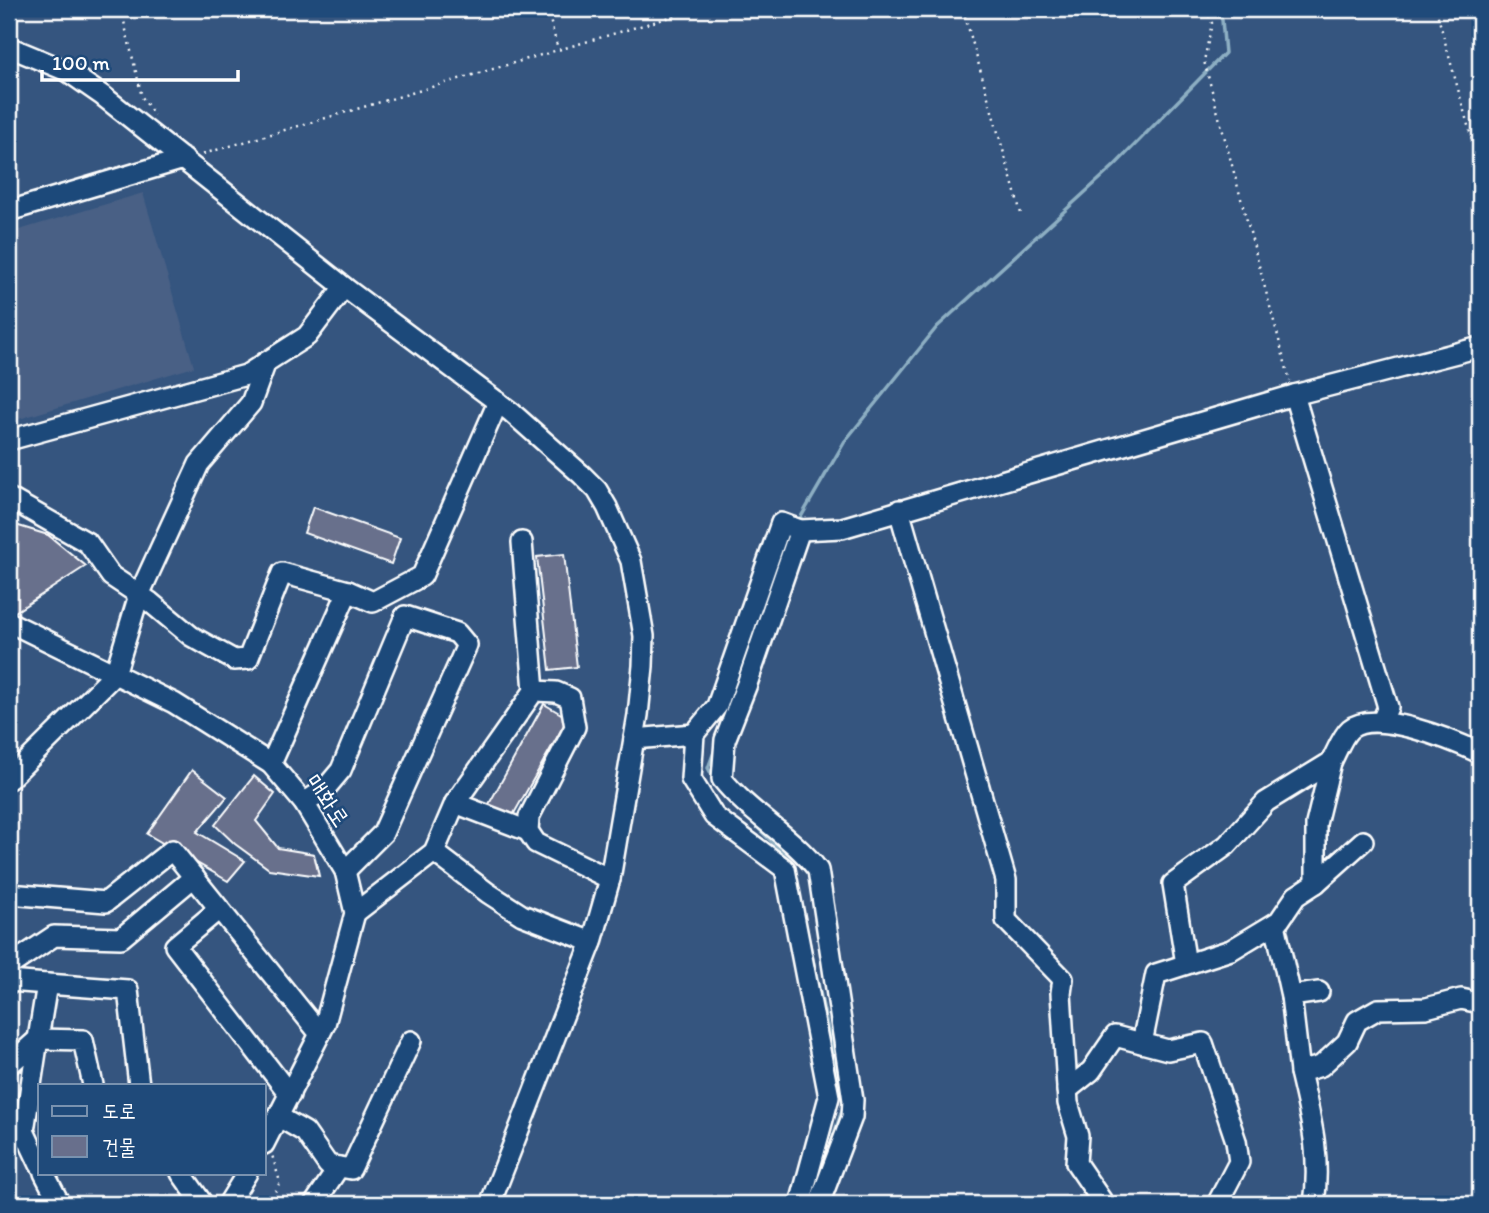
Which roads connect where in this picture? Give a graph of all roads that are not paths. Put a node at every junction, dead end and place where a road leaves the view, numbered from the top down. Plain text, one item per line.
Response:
1 (9, 47) edge
2 (184, 159) junction
3 (9, 211) edge
4 (344, 287) junction
5 (1480, 346) edge
6 (267, 362) junction
7 (1294, 395) junction
8 (498, 402) junction
9 (9, 440) edge
10 (9, 498) edge
11 (899, 510) junction
12 (792, 527) junction
13 (523, 542) dead end
14 (348, 591) junction
15 (139, 595) junction
16 (9, 622) edge
17 (115, 674) junction
18 (534, 691) junction
19 (1382, 721) junction
20 (694, 734) junction
21 (634, 739) junction
22 (1480, 753) edge
23 (1331, 762) junction
24 (271, 764) junction
25 (9, 779) edge
26 (304, 803) junction
27 (455, 803) junction
28 (528, 831) junction
29 (1363, 841) dead end
30 (434, 852) junction
31 (345, 871) junction
32 (194, 877) junction
33 (610, 879) junction
34 (1316, 883) junction
35 (9, 894) edge
36 (219, 909) junction
37 (355, 913) junction
38 (1275, 924) junction
39 (592, 942) junction
40 (1186, 964) junction
41 (9, 967) edge
42 (9, 981) edge
43 (47, 984) junction
44 (1319, 992) dead end
45 (1291, 996) junction
46 (1480, 1003) edge
47 (320, 1034) junction
48 (38, 1039) junction
49 (411, 1041) dead end
50 (1142, 1043) junction
51 (9, 1065) edge
52 (1300, 1072) junction
53 (93, 1084) edge
54 (139, 1084) edge
55 (1067, 1090) junction
56 (290, 1095) junction
57 (279, 1117) junction
58 (16, 1135) edge
59 (266, 1140) edge
60 (38, 1162) edge
61 (339, 1167) junction
62 (45, 1174) edge
63 (182, 1174) edge
64 (246, 1174) edge
65 (60, 1204) edge
66 (203, 1204) edge
67 (228, 1204) edge
68 (314, 1204) edge
69 (490, 1204) edge
70 (800, 1204) edge
71 (819, 1204) edge
72 (1104, 1204) edge
73 (1217, 1204) edge
74 (1314, 1204) edge

1 - 2 street
2 - 3 street
2 - 4 street
4 - 6 street
4 - 8 street
5 - 7 street
6 - 9 street
6 - 15 street
7 - 11 street
7 - 19 street
8 - 14 street
8 - 21 street
10 - 15 street
11 - 12 street
11 - 55 street
12 - 20 street
12 - 71 street
13 - 18 street
14 - 15 street
14 - 24 street
15 - 17 street
16 - 17 street, 매화로
17 - 24 street, 매화로
17 - 25 street
18 - 27 street
18 - 28 street
19 - 22 street
19 - 23 street
20 - 21 street
20 - 70 street
21 - 33 street
23 - 34 street
23 - 40 street
24 - 26 street, 매화로
26 - 31 street, 매화로
26 - 31 street
27 - 28 street
27 - 30 street
28 - 33 street
29 - 34 street
30 - 37 street
30 - 39 street
31 - 37 street, 매화로
32 - 35 street
32 - 36 street
32 - 41 street
33 - 39 street
34 - 38 street
36 - 47 street
36 - 56 street
37 - 47 street, 매화로
38 - 40 street
38 - 45 street
39 - 69 street
40 - 50 street
42 - 43 street
43 - 48 street
43 - 54 street
44 - 45 street
45 - 52 street
46 - 52 street
47 - 56 street, 매화로
48 - 51 street
48 - 53 street
48 - 58 street
49 - 61 street
50 - 55 street
50 - 73 street
52 - 74 street
55 - 72 street
56 - 57 street, 매화로
57 - 59 street, 매화로
57 - 61 street
58 - 60 street
61 - 68 street
62 - 65 street
63 - 66 street
64 - 67 street

